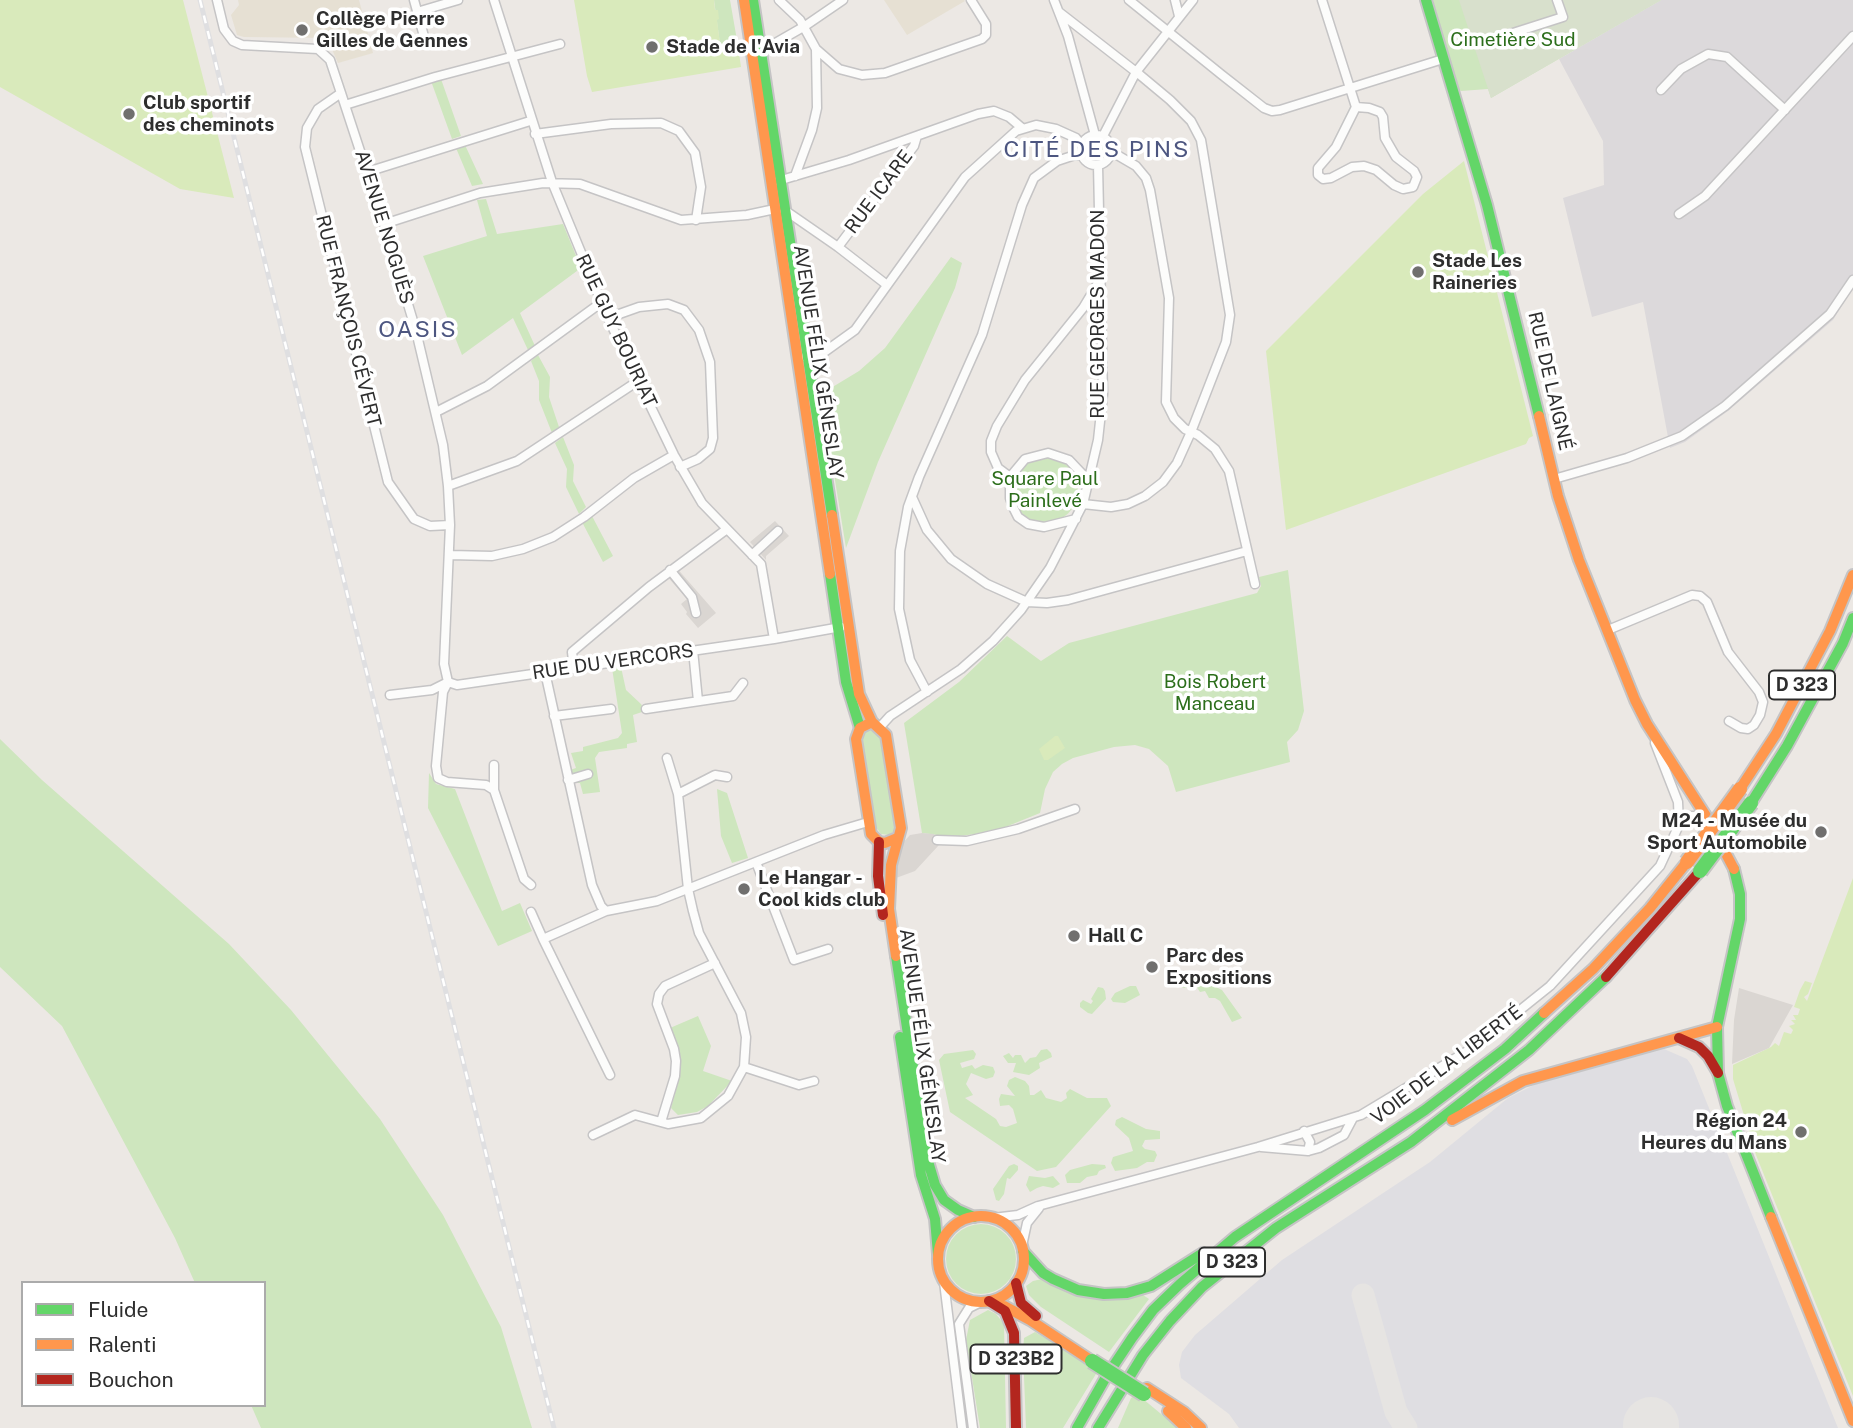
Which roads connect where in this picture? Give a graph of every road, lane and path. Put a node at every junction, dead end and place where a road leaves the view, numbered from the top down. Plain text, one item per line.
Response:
1 (217, 0) edge
2 (414, 0) edge
3 (458, 0) edge
4 (494, 0) edge
5 (744, 0) edge
6 (754, 0) edge
7 (779, 0) edge
8 (843, 0) edge
9 (971, 0) edge
10 (1054, 0) edge
11 (1129, 0) edge
12 (1175, 0) edge
13 (1193, 0) edge
14 (1322, 0) edge
15 (1426, 0) edge
16 (1558, 0) edge
17 (417, 12) junction
18 (1059, 12) junction
19 (1179, 16) junction
20 (805, 26) junction
21 (1167, 31) junction
22 (1853, 36) edge
23 (425, 40) dead end
24 (1488, 41) dead end
25 (560, 44) dead end
26 (816, 49) junction
27 (757, 54) junction
28 (511, 58) junction
29 (1443, 59) junction
30 (1136, 72) junction
31 (1350, 88) junction
32 (1661, 90) dead end
33 (341, 93) junction
34 (345, 105) junction
35 (1356, 107) junction
36 (1785, 110) junction
37 (530, 121) junction
38 (1022, 128) junction
39 (535, 134) junction
40 (1099, 135) junction
41 (918, 136) junction
42 (1082, 145) junction
43 (1112, 152) junction
44 (1083, 156) junction
45 (1098, 165) junction
46 (367, 172) junction
47 (783, 180) junction
48 (552, 182) junction
49 (780, 210) junction
50 (1679, 214) dead end
51 (696, 220) junction
52 (384, 224) junction
53 (838, 247) junction
54 (1101, 278) junction
55 (1853, 279) edge
56 (887, 285) junction
57 (601, 303) junction
58 (608, 318) junction
59 (803, 358) junction
60 (638, 381) junction
61 (436, 412) junction
62 (1191, 432) junction
63 (674, 455) junction
64 (680, 467) junction
65 (1010, 477) junction
66 (1554, 479) junction
67 (1088, 480) junction
68 (449, 486) junction
69 (912, 498) junction
70 (1083, 503) junction
71 (1076, 519) junction
72 (450, 525) junction
73 (727, 529) junction
74 (778, 531) dead end
75 (1247, 551) junction
76 (450, 555) junction
77 (752, 555) junction
78 (670, 570) junction
79 (1853, 575) edge
80 (1255, 584) dead end
81 (1027, 602) junction
82 (696, 613) dead end
83 (1853, 618) edge
84 (843, 626) junction
85 (1608, 630) junction
86 (774, 639) junction
87 (693, 650) junction
88 (574, 669) junction
89 (545, 672) junction
90 (448, 682) junction
91 (743, 683) dead end
92 (927, 692) junction
93 (390, 695) dead end
94 (698, 701) junction
95 (611, 709) dead end
96 (646, 709) dead end
97 (554, 716) junction
98 (1729, 721) dead end
99 (1647, 723) junction
100 (871, 726) junction
101 (667, 758) dead end
102 (494, 765) dead end
103 (588, 774) dead end
104 (727, 776) dead end
105 (568, 780) junction
106 (494, 790) junction
107 (678, 794) junction
108 (1075, 809) dead end
109 (1706, 816) junction
110 (868, 822) junction
111 (1679, 824) junction
112 (897, 838) junction
113 (937, 840) dead end
114 (879, 842) junction
115 (756, 862) junction
116 (531, 885) dead end
117 (688, 889) junction
118 (606, 911) junction
119 (531, 912) dead end
120 (543, 939) junction
121 (828, 949) dead end
122 (715, 963) junction
123 (1717, 1027) junction
124 (1679, 1038) junction
125 (744, 1067) junction
126 (1718, 1073) junction
127 (610, 1075) dead end
128 (814, 1081) dead end
129 (1353, 1118) junction
130 (661, 1122) junction
131 (1304, 1131) junction
132 (593, 1135) dead end
133 (1411, 1142) junction
134 (1258, 1147) junction
135 (1308, 1151) junction
136 (1309, 1186) junction
137 (1044, 1204) junction
138 (974, 1217) junction
139 (993, 1218) junction
140 (1022, 1249) junction
141 (938, 1254) junction
142 (944, 1282) junction
143 (1016, 1283) junction
144 (985, 1302) junction
145 (1094, 1358) junction
146 (1146, 1391) junction
147 (1853, 1421) edge
148 (962, 1428) edge
149 (973, 1428) edge
150 (1016, 1428) edge
151 (1077, 1428) edge
152 (1098, 1428) edge
153 (1186, 1428) edge
154 (1201, 1428) edge

1 - 33 street, AVENUE NOGUÈS
2 - 17 street
3 - 17 street
4 - 28 street, RUE GUY BOURIAT
5 - 27 main road, AVENUE FÉLIX GÉNESLAY
6 - 27 main road, AVENUE FÉLIX GÉNESLAY
7 - 20 street
8 - 20 street
9 - 26 street
10 - 18 street
11 - 21 street
12 - 19 street
13 - 19 street
14 - 31 street
15 - 29 main road, RUE DE LAIGNÉ
16 - 24 street
17 - 23 street
18 - 30 street
18 - 40 street
19 - 21 street
20 - 26 street
20 - 27 street
21 - 30 street
21 - 31 street
22 - 36 street
25 - 28 street
26 - 47 street
27 - 47 main road, AVENUE FÉLIX GÉNESLAY
28 - 34 street
28 - 37 street, RUE GUY BOURIAT
29 - 31 street
29 - 66 main road, RUE DE LAIGNÉ
30 - 40 street
30 - 62 street
31 - 35 street
32 - 36 street
33 - 34 street, AVENUE NOGUÈS
33 - 72 street, RUE FRANÇOIS CÉVERT
34 - 46 street, AVENUE NOGUÈS
35 - 35 street
36 - 50 street
37 - 39 street, RUE GUY BOURIAT
37 - 46 street
38 - 41 street
38 - 42 street
38 - 56 street
39 - 48 street, RUE GUY BOURIAT
39 - 51 street
40 - 42 street
40 - 43 street
41 - 47 street
41 - 53 street, RUE ICARE
42 - 44 street
43 - 45 street
43 - 62 street
44 - 45 street
44 - 69 street
45 - 54 street, RUE GEORGES MADON
46 - 52 street, AVENUE NOGUÈS
47 - 49 main road, AVENUE FÉLIX GÉNESLAY
48 - 51 street
48 - 52 street
48 - 57 street, RUE GUY BOURIAT
49 - 51 street
49 - 53 street
49 - 59 main road, AVENUE FÉLIX GÉNESLAY
52 - 61 street, AVENUE NOGUÈS
53 - 56 street
54 - 65 street
54 - 67 street, RUE GEORGES MADON
55 - 66 street
56 - 59 street
57 - 58 street, RUE GUY BOURIAT
57 - 61 street
58 - 60 street, RUE GUY BOURIAT
58 - 64 street
59 - 84 main road, AVENUE FÉLIX GÉNESLAY
60 - 63 street, RUE GUY BOURIAT
60 - 68 street
61 - 68 street, AVENUE NOGUÈS
62 - 70 street
62 - 75 street
63 - 64 street, RUE GUY BOURIAT
63 - 76 street
64 - 73 street, RUE GUY BOURIAT
65 - 67 street
65 - 71 street
66 - 85 main road, RUE DE LAIGNÉ
67 - 70 street, RUE GEORGES MADON
68 - 72 street, AVENUE NOGUÈS
69 - 81 street
69 - 92 street
70 - 71 street
71 - 81 street
72 - 76 street, AVENUE NOGUÈS
73 - 77 street, RUE GUY BOURIAT
73 - 78 street
74 - 77 street
75 - 80 street
75 - 81 street
76 - 90 street, AVENUE NOGUÈS
77 - 86 street, RUE GUY BOURIAT
78 - 82 street
78 - 88 street
79 - 136 main road, VOIE DE LA LIBERTÉ / D 323, bridge
81 - 92 street
83 - 133 main road, VOIE DE LA LIBERTÉ / D 323, bridge
84 - 86 street, RUE DU VERCORS
84 - 100 main road, AVENUE FÉLIX GÉNESLAY
85 - 98 street
85 - 99 main road, RUE DE LAIGNÉ
86 - 87 street, RUE DU VERCORS
87 - 88 street, RUE DU VERCORS
87 - 94 street
88 - 89 street, RUE DU VERCORS
89 - 90 street, RUE DU VERCORS
89 - 97 street
90 - 93 street, RUE DU VERCORS
90 - 106 street, AVENUE NOGUÈS
91 - 94 street
92 - 100 street
94 - 96 street
95 - 97 street
97 - 105 street
99 - 109 main road, RUE DE LAIGNÉ
99 - 111 street
100 - 110 main road
100 - 112 main road, AVENUE FÉLIX GÉNESLAY
101 - 107 street
102 - 106 street
103 - 105 street
104 - 107 street
105 - 118 street
106 - 116 street
107 - 117 street
108 - 113 street
109 - 111 street
109 - 123 main road, RUE DE LAIGNÉ
110 - 114 main road
110 - 115 street
111 - 129 street
112 - 114 main road
112 - 138 main road, AVENUE FÉLIX GÉNESLAY
114 - 141 main road, AVENUE FÉLIX GÉNESLAY
115 - 117 street
115 - 121 street
117 - 118 street
117 - 122 street
118 - 120 street
119 - 120 street
120 - 127 street
122 - 125 street
122 - 130 street
123 - 124 main road
123 - 126 main road
124 - 126 main road
124 - 133 main road
125 - 128 street
125 - 130 street
126 - 147 main road
129 - 131 street
129 - 135 street
130 - 132 street
131 - 134 street
131 - 135 street
133 - 152 main road, VOIE DE LA LIBERTÉ / D 323
134 - 135 street
134 - 137 street
136 - 140 main road
136 - 151 main road, VOIE DE LA LIBERTÉ / D 323
137 - 139 street
137 - 140 street
138 - 139 main road
138 - 141 main road
139 - 140 main road
140 - 143 main road
141 - 142 main road
142 - 144 main road
142 - 148 street
143 - 144 main road
143 - 145 main road
144 - 145 main road
144 - 149 street
144 - 150 main road, D 323B2
145 - 146 main road, bridge
146 - 153 main road
146 - 154 main road

